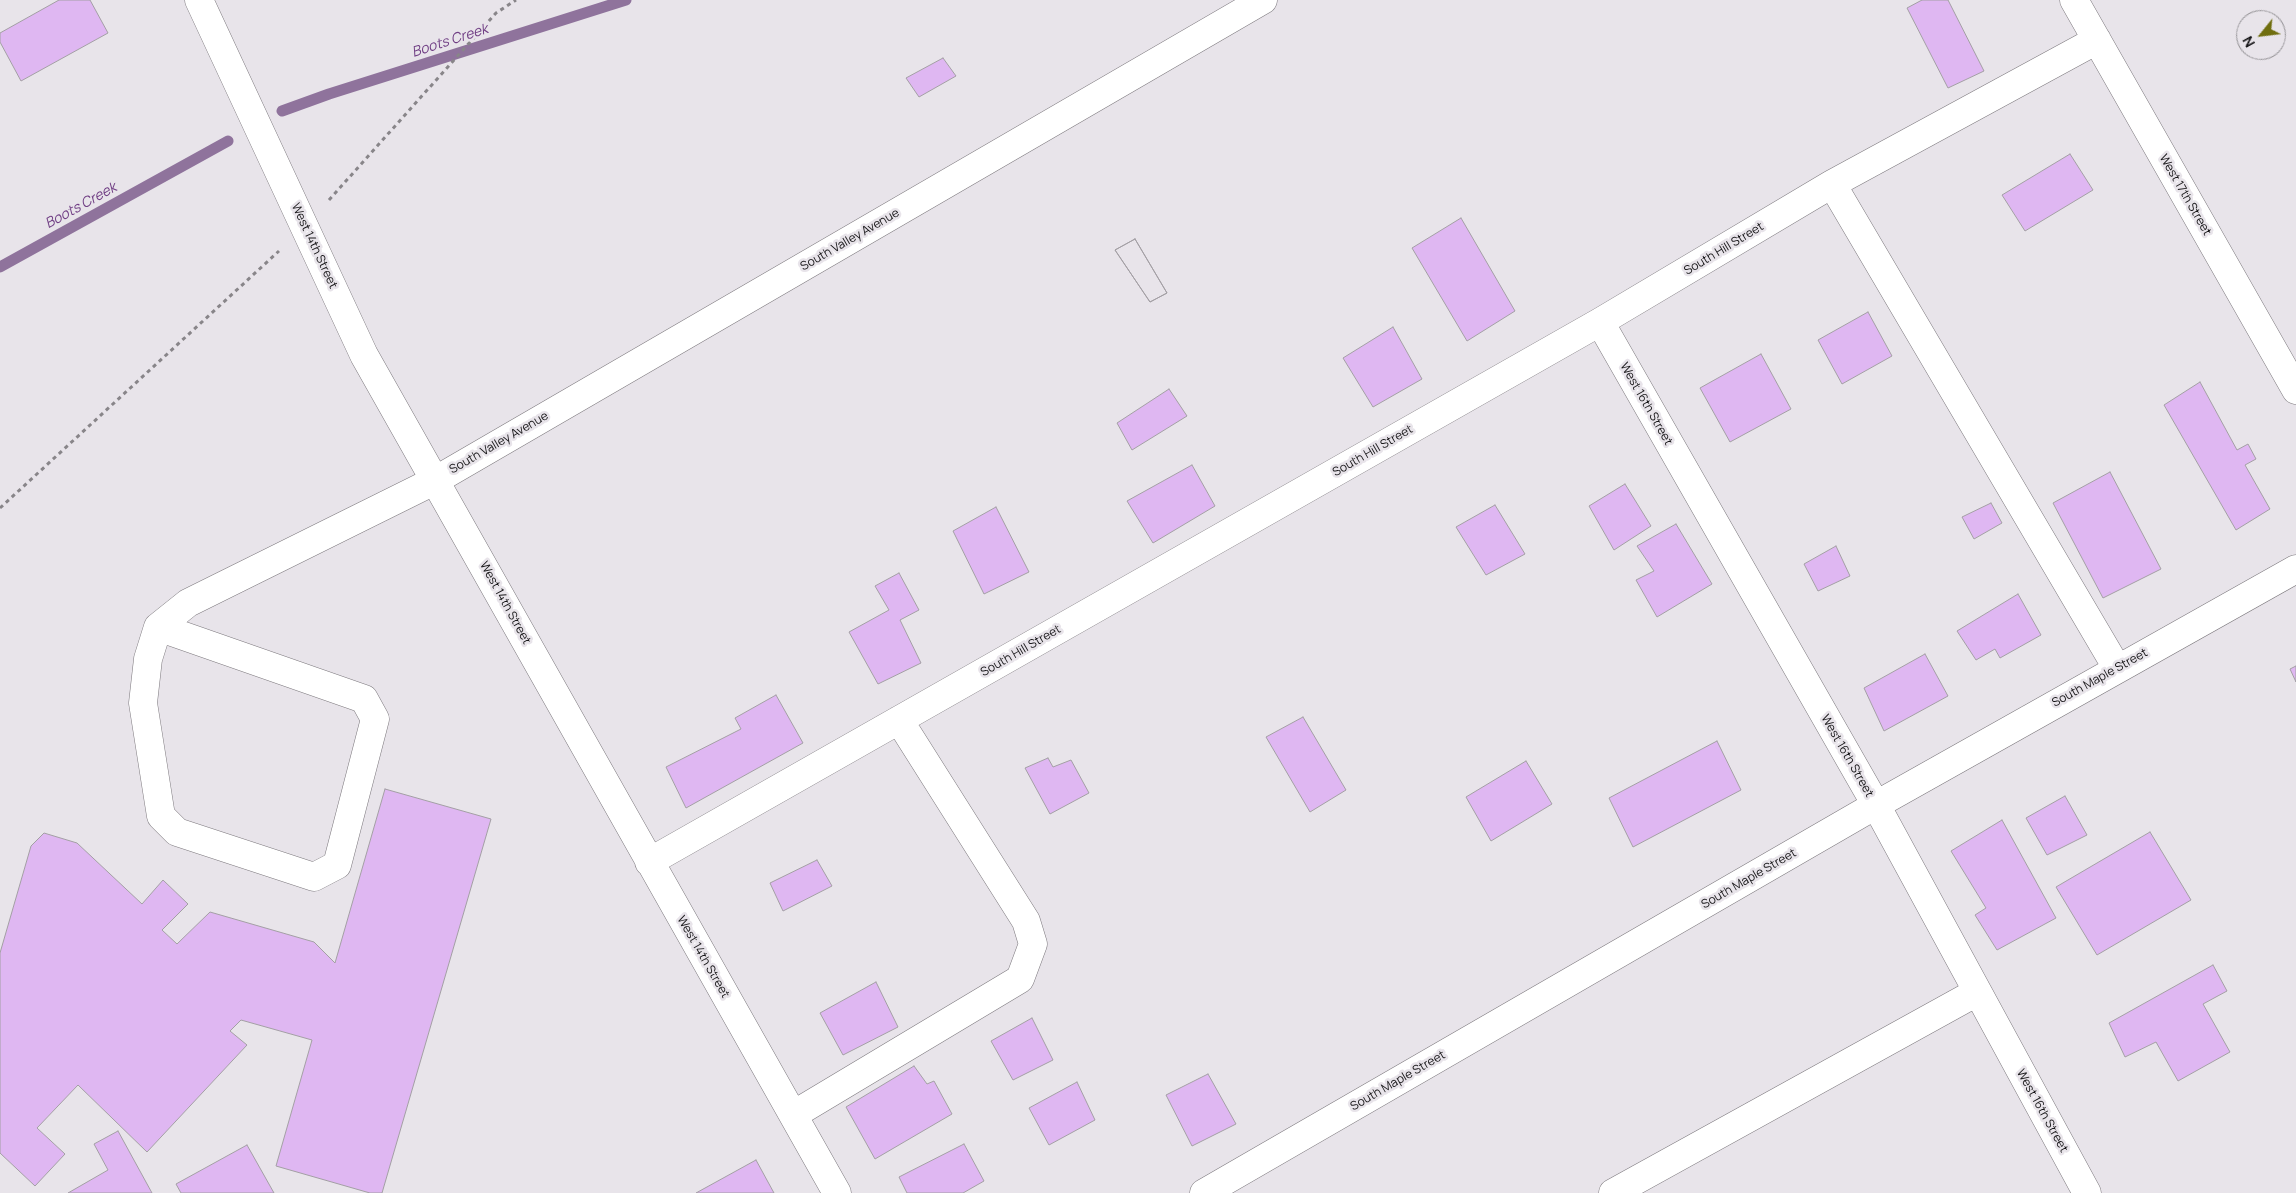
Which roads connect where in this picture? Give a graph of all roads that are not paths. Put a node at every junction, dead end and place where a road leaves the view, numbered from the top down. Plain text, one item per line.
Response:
1 (199, 0) edge
2 (1263, 0) edge
3 (2074, 0) edge
4 (2097, 40) junction
5 (1832, 184) junction
6 (1600, 322) junction
7 (2296, 390) edge
8 (436, 480) junction
9 (2296, 569) edge
10 (158, 628) junction
11 (2118, 668) junction
12 (899, 720) junction
13 (1876, 805) junction
14 (649, 862) junction
15 (1977, 992) junction
16 (793, 1115) junction
17 (837, 1193) edge
18 (1204, 1193) edge
19 (1613, 1193) edge
20 (2087, 1193) edge

1 - 8 street, West 14th Street
2 - 8 street, South Valley Avenue
3 - 4 street, West 17th Street
4 - 5 street, South Hill Street
4 - 7 street, West 17th Street
5 - 6 street, South Hill Street
5 - 11 street
6 - 12 street, South Hill Street
6 - 13 street, West 16th Street
8 - 10 street, South Valley Avenue
8 - 14 street, West 14th Street
9 - 11 street, South Maple Street
10 - 10 street
11 - 13 street, South Maple Street
12 - 14 street, South Hill Street
12 - 16 street
13 - 15 street, West 16th Street
13 - 18 street, South Maple Street
14 - 16 street, West 14th Street
15 - 19 street
15 - 20 street, West 16th Street
16 - 17 street, West 14th Street

